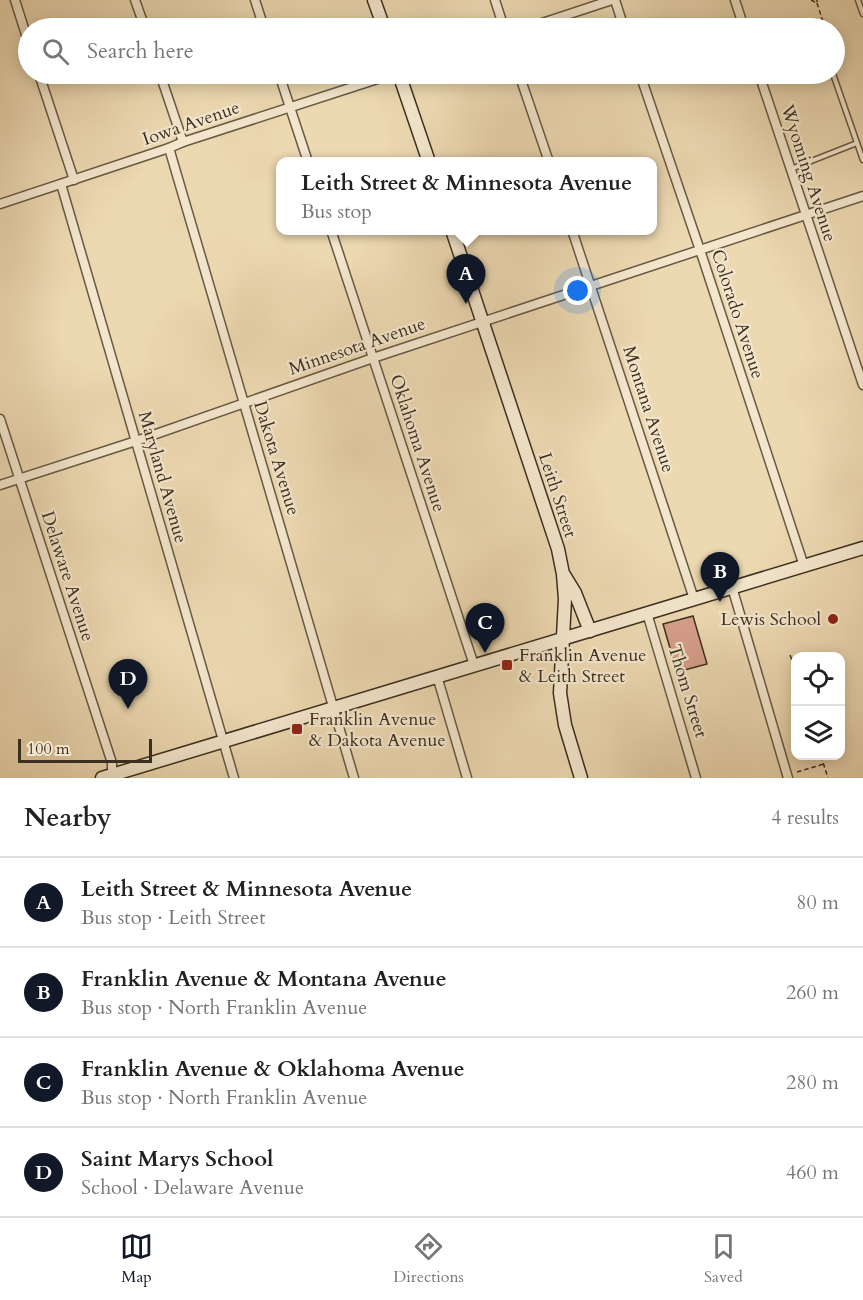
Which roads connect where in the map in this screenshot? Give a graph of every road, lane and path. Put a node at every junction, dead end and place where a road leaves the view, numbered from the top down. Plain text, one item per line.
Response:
1 (15, 0) edge
2 (135, 0) edge
3 (255, 0) edge
4 (374, 0) edge
5 (495, 0) edge
6 (613, 0) edge
7 (735, 0) edge
8 (811, 0) edge
9 (858, 0) edge
10 (817, 2) edge
11 (863, 14) edge
12 (21, 18) edge
13 (141, 18) edge
14 (261, 18) edge
15 (380, 18) edge
16 (501, 18) edge
17 (558, 18) edge
18 (620, 18) edge
19 (741, 18) edge
20 (822, 18) edge
21 (42, 84) edge
22 (163, 84) edge
23 (283, 84) edge
24 (362, 84) edge
25 (402, 84) edge
26 (522, 84) edge
27 (643, 84) edge
28 (762, 84) edge
29 (836, 84) edge
30 (291, 107) junction
31 (183, 142) junction
32 (857, 143) junction
33 (169, 148) junction
34 (306, 157) edge
35 (427, 157) edge
36 (547, 157) edge
37 (863, 160) edge
38 (791, 168) junction
39 (74, 180) junction
40 (61, 184) junction
41 (863, 196) edge
42 (0, 204) edge
43 (806, 215) junction
44 (332, 235) edge
45 (453, 235) edge
46 (573, 235) edge
47 (700, 250) junction
48 (590, 286) junction
49 (483, 322) junction
50 (373, 358) junction
51 (863, 385) edge
52 (244, 402) junction
53 (0, 419) edge
54 (136, 441) junction
55 (19, 479) junction
56 (0, 486) edge
57 (863, 548) edge
58 (804, 566) junction
59 (563, 574) junction
60 (732, 587) junction
61 (694, 599) junction
62 (647, 613) junction
63 (590, 631) junction
64 (562, 639) junction
65 (790, 655) dead end
66 (791, 658) edge
67 (474, 665) junction
68 (437, 676) junction
69 (334, 707) junction
70 (223, 741) junction
71 (822, 760) edge
72 (824, 764) junction
73 (797, 772) dead end
74 (109, 777) edge
75 (234, 778) edge
76 (354, 778) edge
77 (467, 778) edge
78 (581, 778) edge
79 (696, 778) edge
80 (788, 778) edge
81 (828, 778) edge

1 - 12 street
2 - 13 street
3 - 14 street
4 - 15 street
5 - 16 street
6 - 17 street
6 - 18 street
7 - 19 street
8 - 10 path
9 - 11 lane
10 - 20 path
21 - 39 street
22 - 31 street
23 - 30 street
24 - 30 street, Iowa Avenue
25 - 35 street
26 - 36 street
27 - 47 street, Colorado Avenue
28 - 38 street, Wyoming Avenue
29 - 32 lane
30 - 31 street, Iowa Avenue
30 - 34 street
31 - 33 street, Iowa Avenue
32 - 37 lane
32 - 38 lane
33 - 39 street, Iowa Avenue
33 - 52 street, Dakota Avenue
38 - 43 street, Wyoming Avenue
39 - 40 street, Iowa Avenue
40 - 42 street, Iowa Avenue
40 - 54 street, Maryland Avenue
41 - 43 street, Minnesota Avenue
43 - 47 street, Minnesota Avenue
43 - 51 street, Wyoming Avenue
44 - 50 street, Oklahoma Avenue
45 - 49 street, Leith Street
46 - 48 street, Montana Avenue
47 - 48 street, Minnesota Avenue
47 - 58 street, Colorado Avenue
48 - 49 street, Minnesota Avenue
48 - 61 street, Montana Avenue
49 - 50 street, Minnesota Avenue
49 - 59 street, Leith Street
50 - 52 street, Minnesota Avenue
50 - 67 street, Oklahoma Avenue
52 - 54 street, Minnesota Avenue
52 - 69 street, Dakota Avenue
53 - 55 street, Delaware Avenue
54 - 55 street, Minnesota Avenue
54 - 70 street, Maryland Avenue
55 - 56 street, Minnesota Avenue
55 - 74 street, Delaware Avenue
57 - 58 street
58 - 60 street
59 - 63 street
59 - 64 street, Leith Street
60 - 61 street
60 - 80 street
61 - 62 street
62 - 63 street
62 - 79 street, Thom Street
63 - 64 street
64 - 67 street
64 - 78 street, Leith Street
65 - 66 path
67 - 68 street
68 - 69 street
68 - 77 street
69 - 70 street
69 - 76 street, Dakota Avenue
70 - 74 street
70 - 75 street, Maryland Avenue
71 - 72 path
72 - 73 path
72 - 81 path

